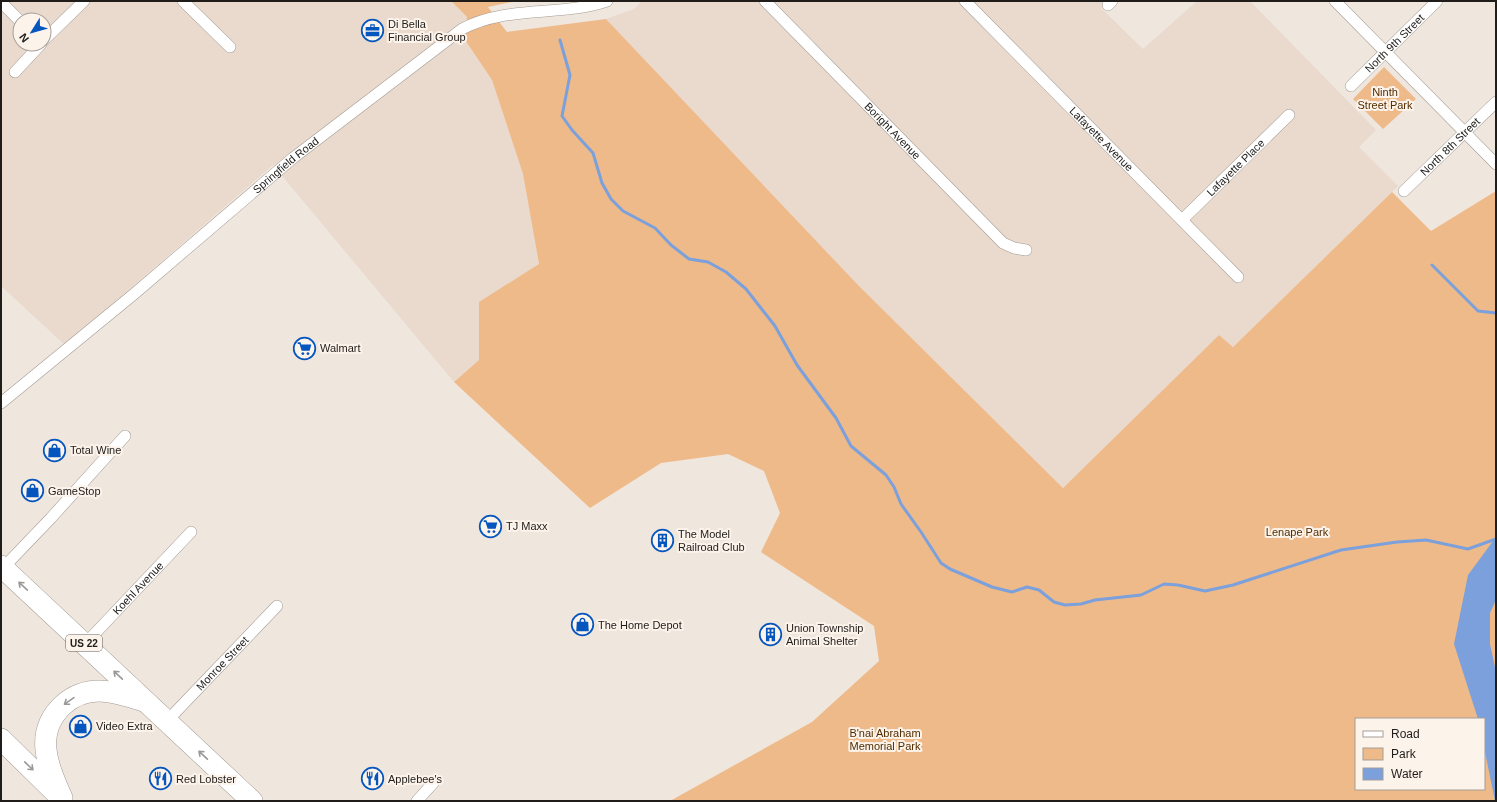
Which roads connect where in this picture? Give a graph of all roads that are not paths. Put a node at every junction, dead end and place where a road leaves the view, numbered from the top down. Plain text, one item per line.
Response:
1 (84, 1) edge
2 (183, 1) edge
3 (607, 1) edge
4 (765, 1) edge
5 (965, 1) edge
6 (1335, 1) edge
7 (1437, 1) edge
8 (1, 2) edge
9 (12, 13) edge
10 (52, 32) edge
11 (230, 47) dead end
12 (34, 52) edge
13 (1386, 52) junction
14 (15, 72) dead end
15 (1351, 86) dead end
16 (1496, 102) edge
17 (1289, 115) dead end
18 (1465, 132) junction
19 (1496, 164) edge
20 (1404, 191) dead end
21 (1182, 220) junction
22 (1026, 250) dead end
23 (1238, 277) dead end
24 (1, 403) edge
25 (125, 436) dead end
26 (192, 532) dead end
27 (2, 567) edge
28 (277, 606) dead end
29 (85, 644) junction
30 (146, 701) junction
31 (167, 721) junction
32 (1, 739) edge
33 (434, 782) dead end
34 (64, 799) edge
35 (252, 801) edge
36 (417, 801) edge

1 - 10 street
2 - 11 street
3 - 24 street, Springfield Road
4 - 22 street, Boright Avenue
5 - 21 street, Lafayette Avenue
6 - 13 street
7 - 13 street, North 9th Street
8 - 9 street
12 - 14 street
13 - 15 street, North 9th Street
13 - 18 street
16 - 18 street, North 8th Street
17 - 21 street, Lafayette Place
18 - 19 street
18 - 20 street, North 8th Street
21 - 23 street, Lafayette Avenue
25 - 27 street
26 - 29 street, Koehl Avenue
29 -> 27 highway, US 22
28 - 31 street, Monroe Street
30 -> 29 highway, US 22
30 - 31 highway, US 22
30 -> 34 highway
35 -> 31 highway, US 22
32 -> 34 highway
33 - 36 street

